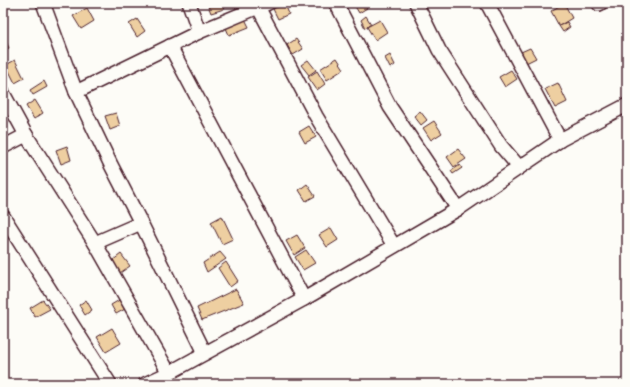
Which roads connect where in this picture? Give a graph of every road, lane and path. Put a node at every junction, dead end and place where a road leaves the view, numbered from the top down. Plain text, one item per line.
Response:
1 (43, 3) edge
2 (189, 3) edge
3 (336, 3) edge
4 (416, 3) edge
5 (487, 3) edge
6 (260, 5) edge
7 (199, 32) junction
8 (170, 46) junction
9 (76, 92) junction
10 (3, 93) edge
11 (627, 105) edge
12 (26, 135) junction
13 (560, 140) junction
14 (3, 146) edge
15 (518, 167) junction
16 (458, 209) junction
17 (3, 216) edge
18 (141, 223) junction
19 (95, 243) junction
20 (394, 246) junction
21 (304, 299) junction
22 (205, 353) junction
23 (169, 373) junction
24 (110, 384) edge
25 (145, 384) edge

1 - 9 street
2 - 7 street
3 - 16 street
4 - 15 street
5 - 13 street
6 - 7 street
6 - 20 street
7 - 8 street
8 - 9 street
8 - 21 street
9 - 18 street
10 - 12 street
11 - 13 street
12 - 14 street
12 - 19 street
13 - 15 street
15 - 16 street
16 - 20 street
17 - 24 street
18 - 19 street
18 - 22 street
19 - 23 street
20 - 21 street
21 - 22 street
22 - 23 street
23 - 25 street

